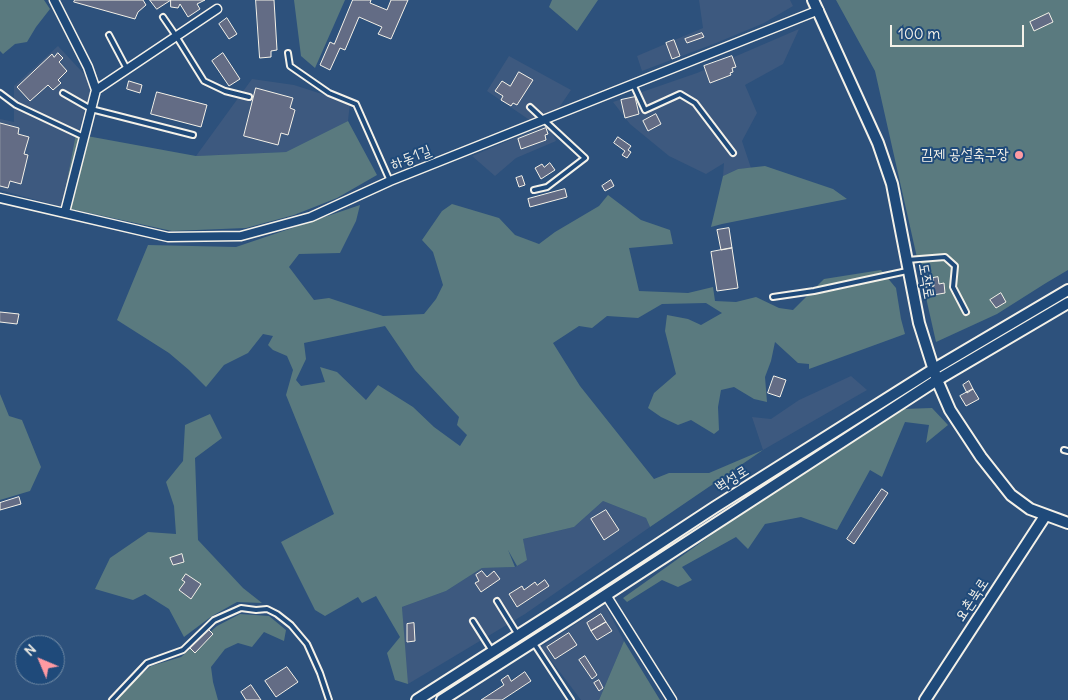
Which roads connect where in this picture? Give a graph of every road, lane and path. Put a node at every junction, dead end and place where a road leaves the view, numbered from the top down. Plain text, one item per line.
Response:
1 (54, 0) edge
2 (813, 0) edge
3 (217, 9) dead end
4 (818, 10) junction
5 (163, 17) dead end
6 (109, 35) dead end
7 (176, 36) junction
8 (288, 53) dead end
9 (127, 69) junction
10 (633, 84) junction
11 (96, 90) junction
12 (63, 93) dead end
13 (0, 94) edge
14 (249, 98) dead end
15 (530, 107) dead end
16 (91, 109) junction
17 (544, 120) junction
18 (194, 135) dead end
19 (84, 137) junction
20 (733, 153) dead end
21 (390, 181) junction
22 (534, 190) dead end
23 (0, 198) edge
24 (64, 212) junction
25 (908, 265) junction
26 (1068, 290) edge
27 (773, 297) dead end
28 (1068, 303) edge
29 (966, 312) dead end
30 (934, 369) junction
31 (937, 380) junction
32 (1045, 516) junction
33 (1068, 523) edge
34 (606, 595) junction
35 (497, 601) dead end
36 (472, 621) dead end
37 (518, 635) junction
38 (533, 642) junction
39 (492, 652) junction
40 (112, 700) edge
41 (329, 700) edge
42 (417, 700) edge
43 (442, 700) edge
44 (572, 700) edge
45 (672, 700) edge
46 (925, 700) edge

1 - 11 street
2 - 4 main road, 도작로
3 - 7 street
4 - 10 street, 하동1길
4 - 25 main road, 도작로
5 - 7 lane
6 - 9 lane
7 - 9 street
7 - 14 lane
8 - 21 lane
9 - 11 street
10 - 17 street, 하동1길
10 - 20 lane
11 - 16 street
12 - 16 lane
13 - 19 lane
15 - 17 lane
16 - 18 lane
16 - 19 street
17 - 21 street, 하동1길
17 - 22 lane
19 - 24 street
21 - 24 street, 하동1길
23 - 24 street, 하동1길
25 - 27 lane
25 - 29 lane
25 - 30 main road, 도작로
26 - 30 main road, 벽성로
28 - 31 main road, 벽성로
30 - 31 main road, 도작로
30 - 37 main road, 벽성로
31 - 32 main road, 도작로
31 - 34 main road, 벽성로
32 - 33 main road, 도작로
32 - 46 main road, 요촌북로
34 - 38 main road, 벽성로
34 - 45 street
35 - 37 lane
36 - 39 lane
37 - 39 main road, 벽성로
38 - 43 main road, 벽성로
38 - 44 lane
39 - 42 main road, 벽성로
40 - 41 lane

